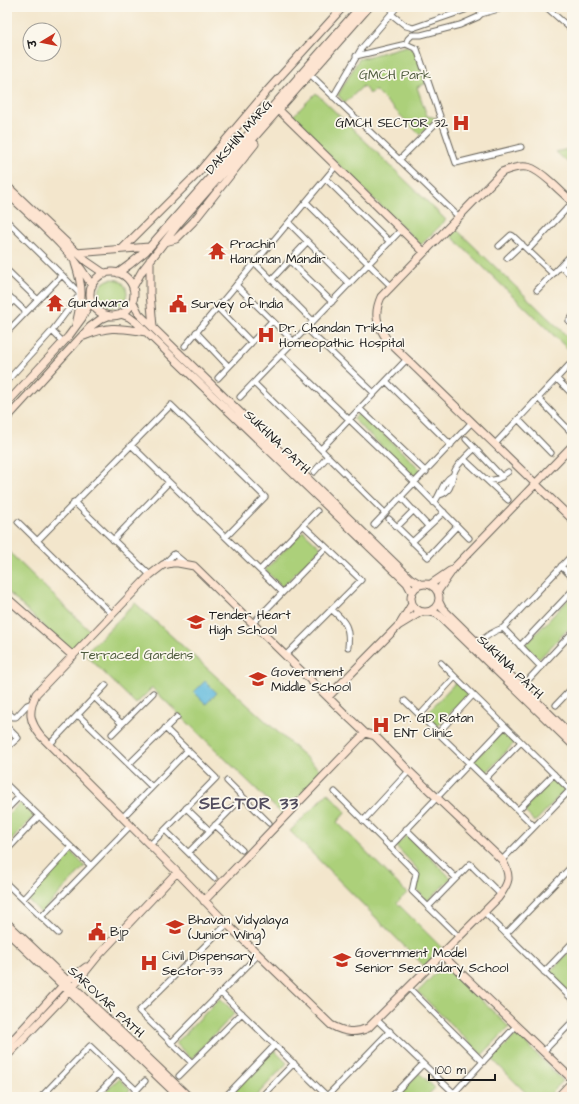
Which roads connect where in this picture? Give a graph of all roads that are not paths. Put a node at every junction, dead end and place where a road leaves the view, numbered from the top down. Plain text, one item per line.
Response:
1 (343, 7) edge
2 (360, 7) edge
3 (369, 7) edge
4 (375, 7) edge
5 (397, 7) edge
6 (468, 7) edge
7 (480, 7) edge
8 (506, 7) edge
9 (546, 7) edge
10 (391, 14) junction
11 (481, 14) junction
12 (572, 30) edge
13 (406, 44) junction
14 (356, 56) junction
15 (313, 77) junction
16 (333, 97) junction
17 (281, 112) junction
18 (441, 118) junction
19 (521, 146) dead end
20 (399, 160) junction
21 (336, 166) junction
22 (326, 179) junction
23 (7, 186) edge
24 (7, 193) edge
25 (306, 202) junction
26 (572, 203) edge
27 (458, 216) junction
28 (7, 221) edge
29 (289, 223) junction
30 (401, 230) junction
31 (165, 242) junction
32 (307, 242) junction
33 (390, 242) junction
34 (522, 244) junction
35 (499, 246) dead end
36 (149, 247) junction
37 (123, 248) junction
38 (528, 250) junction
39 (424, 252) junction
40 (76, 253) junction
41 (572, 254) edge
42 (507, 258) dead end
43 (150, 260) junction
44 (289, 260) junction
45 (75, 261) junction
46 (255, 263) junction
47 (369, 264) junction
48 (561, 266) junction
49 (9, 272) edge
50 (118, 273) junction
51 (105, 274) junction
52 (553, 274) junction
53 (62, 275) junction
54 (572, 277) edge
55 (7, 279) edge
56 (271, 280) junction
57 (350, 284) junction
58 (236, 285) junction
59 (92, 286) junction
60 (391, 286) junction
61 (133, 287) junction
62 (537, 290) dead end
63 (7, 294) edge
64 (14, 300) junction
65 (38, 300) junction
66 (91, 300) junction
67 (133, 302) junction
68 (332, 302) junction
69 (7, 307) edge
70 (217, 307) junction
71 (26, 312) junction
72 (121, 314) junction
73 (108, 316) junction
74 (272, 321) junction
75 (313, 321) junction
76 (76, 327) junction
77 (153, 327) junction
78 (307, 329) junction
79 (52, 331) junction
80 (7, 332) edge
81 (146, 332) junction
82 (196, 332) junction
83 (81, 338) junction
84 (64, 342) junction
85 (251, 342) junction
86 (294, 342) junction
87 (185, 346) dead end
88 (282, 355) junction
89 (407, 359) junction
90 (572, 362) edge
91 (228, 366) junction
92 (218, 378) dead end
93 (557, 379) junction
94 (7, 381) edge
95 (386, 381) junction
96 (254, 383) junction
97 (374, 393) junction
98 (572, 394) edge
99 (240, 397) dead end
100 (538, 398) junction
101 (7, 403) edge
102 (360, 408) junction
103 (7, 418) edge
104 (518, 419) junction
105 (349, 420) junction
106 (472, 422) junction
107 (571, 432) dead end
108 (466, 439) dead end
109 (495, 444) junction
110 (132, 445) junction
111 (451, 445) junction
112 (572, 446) edge
113 (475, 448) junction
114 (321, 449) junction
115 (551, 453) dead end
116 (328, 456) junction
117 (464, 459) junction
118 (314, 472) dead end
119 (426, 472) junction
120 (508, 472) dead end
121 (502, 477) junction
122 (488, 481) junction
123 (169, 482) junction
124 (415, 483) junction
125 (535, 484) junction
126 (401, 497) junction
127 (508, 500) dead end
128 (74, 502) junction
129 (434, 503) junction
130 (414, 510) junction
131 (317, 511) dead end
132 (444, 512) junction
133 (385, 513) junction
134 (389, 519) dead end
135 (572, 519) edge
136 (18, 522) dead end
137 (303, 525) junction
138 (374, 525) dead end
139 (428, 526) junction
140 (457, 526) junction
141 (397, 527) junction
142 (226, 537) junction
143 (469, 538) dead end
144 (113, 540) junction
145 (37, 541) junction
146 (412, 542) junction
147 (326, 548) junction
148 (572, 555) edge
149 (561, 566) junction
150 (454, 568) junction
151 (260, 570) junction
152 (150, 575) junction
153 (572, 577) edge
154 (420, 584) junction
155 (431, 584) junction
156 (438, 591) junction
157 (572, 591) edge
158 (282, 592) junction
159 (412, 592) junction
160 (7, 598) edge
161 (440, 602) junction
162 (412, 604) junction
163 (332, 609) junction
164 (421, 612) junction
165 (430, 612) junction
166 (112, 614) junction
167 (253, 623) junction
168 (398, 626) junction
169 (503, 628) junction
170 (572, 633) edge
171 (478, 644) junction
172 (520, 646) junction
173 (348, 647) dead end
174 (286, 655) junction
175 (73, 656) junction
176 (441, 663) dead end
177 (540, 667) junction
178 (455, 677) junction
179 (530, 678) dead end
180 (106, 685) dead end
181 (572, 688) edge
182 (153, 693) dead end
183 (473, 695) junction
184 (328, 696) junction
185 (94, 697) junction
186 (405, 701) dead end
187 (32, 703) junction
188 (556, 705) dead end
189 (9, 713) edge
190 (78, 714) junction
191 (420, 716) junction
192 (177, 717) dead end
193 (7, 720) edge
194 (122, 724) junction
195 (7, 726) edge
196 (505, 726) junction
197 (165, 728) junction
198 (365, 733) junction
199 (438, 733) junction
200 (112, 734) dead end
201 (572, 736) edge
202 (521, 742) junction
203 (50, 744) junction
204 (572, 744) edge
205 (7, 748) edge
206 (188, 750) junction
207 (469, 763) junction
208 (129, 764) junction
209 (409, 771) junction
210 (554, 774) junction
211 (485, 779) junction
212 (227, 781) dead end
213 (7, 785) edge
214 (152, 787) junction
215 (571, 791) edge
216 (335, 792) dead end
217 (19, 797) junction
218 (243, 797) junction
219 (436, 798) junction
220 (186, 808) junction
221 (7, 809) edge
222 (518, 810) junction
223 (39, 816) junction
224 (123, 817) junction
225 (363, 821) junction
226 (269, 823) dead end
227 (131, 825) junction
228 (215, 825) junction
229 (534, 826) junction
230 (406, 829) junction
231 (165, 830) junction
232 (210, 831) junction
233 (150, 845) junction
234 (71, 847) junction
235 (390, 847) junction
236 (7, 850) edge
237 (242, 850) dead end
238 (189, 852) junction
239 (502, 860) junction
240 (91, 866) junction
241 (572, 866) edge
242 (177, 872) junction
243 (214, 878) dead end
244 (456, 878) junction
245 (7, 884) edge
246 (500, 895) junction
247 (23, 899) junction
248 (204, 901) junction
249 (428, 907) junction
250 (484, 912) junction
251 (41, 917) junction
252 (7, 923) edge
253 (227, 924) junction
254 (7, 932) edge
255 (58, 934) dead end
256 (506, 934) junction
257 (459, 937) junction
258 (572, 943) edge
259 (258, 955) junction
260 (442, 955) junction
261 (98, 956) junction
262 (544, 972) junction
263 (65, 983) junction
264 (409, 988) junction
265 (71, 989) junction
266 (221, 993) junction
267 (572, 999) edge
268 (242, 1013) junction
269 (377, 1020) junction
270 (572, 1022) edge
271 (516, 1026) junction
272 (390, 1031) junction
273 (171, 1043) junction
274 (275, 1045) junction
275 (7, 1046) edge
276 (543, 1052) junction
277 (7, 1056) edge
278 (483, 1062) junction
279 (192, 1063) junction
280 (294, 1063) junction
281 (423, 1064) junction
282 (118, 1073) junction
283 (179, 1076) dead end
284 (145, 1081) dead end
285 (572, 1081) edge
286 (136, 1090) junction
287 (572, 1091) edge
288 (456, 1095) edge
289 (326, 1096) edge
290 (41, 1097) edge
291 (94, 1097) edge
292 (130, 1097) edge
293 (179, 1097) edge
294 (189, 1097) edge
295 (226, 1097) edge
296 (261, 1097) edge
297 (391, 1097) edge
298 (558, 1097) edge
299 (567, 1097) edge

1 - 37 street
2 - 36 street, DAKSHIN MARG
3 - 31 street, DAKSHIN MARG
4 - 15 street
5 - 10 street
6 - 10 street
7 - 11 street
8 - 11 street
9 - 12 street
10 - 14 street
11 - 13 street
13 - 14 street
13 - 18 street
14 - 16 street
15 - 16 street
15 - 17 street
16 - 20 street
17 - 21 street
17 - 31 street
18 - 19 street
18 - 20 street
20 - 27 street
21 - 22 street
21 - 30 street
22 - 25 street
22 - 33 street
23 - 40 street
24 - 45 street
25 - 29 street
25 - 47 street
26 - 27 street
26 - 38 street
27 - 39 street
28 - 53 street
29 - 32 street
29 - 46 street
30 - 33 street
30 - 39 street
31 - 43 street, DAKSHIN MARG
32 - 44 street
32 - 57 street
33 - 47 street
34 - 35 street
34 - 38 street
34 - 42 street
36 - 37 street
36 - 50 street, DAKSHIN MARG
37 - 40 street
38 - 52 street
39 - 60 street
40 - 51 street
41 - 48 street
43 - 61 street, DAKSHIN MARG
43 - 77 street
44 - 56 street
44 - 68 street
45 - 59 street
45 - 76 street
46 - 56 street
46 - 58 street
47 - 57 street
47 - 60 street
48 - 52 street
48 - 54 street
49 - 55 street
49 - 65 street
50 - 51 street
50 - 61 street
51 - 59 street
52 - 62 street
53 - 65 street
53 - 79 street
56 - 75 street
57 - 68 street
58 - 70 street
58 - 74 street
59 - 66 street
60 - 89 street
61 - 67 street
63 - 64 street
64 - 69 street
64 - 71 street
65 - 71 street
66 - 73 street
66 - 76 street
67 - 72 street
67 - 77 street, SUKHNA PATH
68 - 75 street
70 - 82 street
70 - 85 street
71 - 80 street
72 - 73 street
72 - 81 street, SUKHNA PATH
73 - 83 street
74 - 85 street
74 - 86 street
75 - 78 street
76 - 84 street
77 - 154 street, SUKHNA PATH
78 - 86 street
78 - 97 street
79 - 84 street
79 - 94 street
81 - 83 street
81 - 159 street, SUKHNA PATH
82 - 87 street
82 - 91 street
83 - 103 street
84 - 101 street
85 - 91 street
86 - 88 street
88 - 96 street
88 - 105 street
89 - 95 street
89 - 106 street
90 - 93 street
91 - 92 street
93 - 98 street
93 - 100 street
95 - 97 street
95 - 111 street
96 - 99 street
96 - 114 street
97 - 102 street
100 - 104 street
100 - 107 street
102 - 105 street
102 - 119 street
104 - 109 street
104 - 115 street
105 - 114 street
105 - 124 street
106 - 109 street
106 - 111 street
108 - 113 street
109 - 125 street
110 - 123 street
110 - 128 street
110 - 142 street
111 - 119 street
112 - 125 street
113 - 117 street
113 - 121 street
114 - 116 street
116 - 118 street
116 - 133 street
117 - 122 street
117 - 129 street
119 - 124 street
120 - 121 street
121 - 122 street
122 - 127 street
123 - 142 street
123 - 144 street
124 - 126 street
124 - 129 street
125 - 135 street
125 - 150 street
126 - 130 street
126 - 133 street
128 - 144 street
128 - 145 street
129 - 132 street
130 - 139 street
130 - 141 street
131 - 137 street
132 - 139 street
132 - 140 street
133 - 138 street
134 - 141 street
136 - 145 street
137 - 147 street
137 - 151 street
139 - 146 street
140 - 143 street
140 - 146 street
141 - 146 street
142 - 151 street
144 - 152 street
145 - 166 street
147 - 158 street
147 - 163 street
148 - 149 street
149 - 153 street
149 - 169 street
150 - 155 street
150 - 156 street
151 - 158 street
152 - 166 street
152 - 167 street
154 - 155 street
154 - 159 street
155 - 156 street
156 - 161 street
157 - 172 street
158 - 167 street
159 - 162 street
160 - 175 street
161 - 165 street
161 - 171 street, SUKHNA PATH
162 - 164 street
162 - 168 street
163 - 173 street
163 - 174 street
164 - 165 street
164 - 168 street
165 - 204 street, SUKHNA PATH
166 - 175 street
167 - 174 street
168 - 184 street
169 - 171 street
169 - 172 street
170 - 177 street
171 - 201 street, SUKHNA PATH
172 - 177 street
174 - 184 street
175 - 187 street
176 - 178 street
177 - 179 street
178 - 183 street
178 - 191 street
180 - 185 street
181 - 188 street
182 - 194 street
183 - 196 street
183 - 199 street
184 - 198 street
185 - 190 street
185 - 194 street
186 - 191 street
187 - 189 street
187 - 203 street
189 - 193 street
190 - 203 street
190 - 208 street
191 - 199 street
192 - 197 street
194 - 200 street
195 - 205 street
196 - 202 street
196 - 207 street
197 - 206 street
197 - 208 street
198 - 209 street
198 - 248 street
199 - 207 street
202 - 210 street
202 - 211 street
203 - 224 street
206 - 214 street
206 - 220 street
207 - 211 street
207 - 219 street
208 - 214 street
209 - 219 street
209 - 225 street
210 - 215 street
210 - 222 street
211 - 222 street
212 - 218 street
213 - 217 street
214 - 224 street
215 - 229 street
216 - 225 street
217 - 221 street
217 - 223 street
218 - 226 street
218 - 228 street
219 - 230 street
219 - 239 street
220 - 231 street
220 - 232 street
222 - 229 street
223 - 234 street
223 - 236 street
224 - 227 street
225 - 235 street
227 - 233 street
227 - 240 street
228 - 232 street
228 - 237 street
229 - 239 street
230 - 235 street
230 - 244 street
231 - 233 street
231 - 238 street
232 - 238 street
233 - 242 street
234 - 240 street
234 - 247 street
235 - 249 street
238 - 243 street
239 - 246 street
240 - 251 street
241 - 256 street
242 - 248 street
242 - 261 street
244 - 246 street
244 - 249 street
245 - 247 street
246 - 250 street
247 - 251 street
248 - 253 street
249 - 257 street
250 - 256 street
250 - 257 street
251 - 255 street
252 - 263 street, SAROVAR PATH
253 - 259 street
253 - 273 street
254 - 263 street, SAROVAR PATH
256 - 262 street
257 - 260 street
258 - 262 street
259 - 266 street
259 - 269 street
260 - 264 street
260 - 271 street
261 - 263 street
261 - 265 street
262 - 267 street
263 - 265 street, SAROVAR PATH
263 - 275 street
264 - 269 street
264 - 278 street
265 - 277 street
265 - 293 street, SAROVAR PATH
265 - 294 street, SAROVAR PATH
266 - 268 street
266 - 273 street
268 - 274 street
268 - 279 street
269 - 272 street
270 - 276 street
271 - 276 street
271 - 278 street
272 - 281 street
272 - 289 street
273 - 279 street
274 - 280 street
274 - 295 street
276 - 285 street
278 - 288 street
279 - 283 street
280 - 289 street
280 - 296 street
281 - 288 street
281 - 297 street
282 - 286 street
282 - 290 street
282 - 291 street
284 - 286 street
285 - 298 street
286 - 292 street
287 - 299 street

